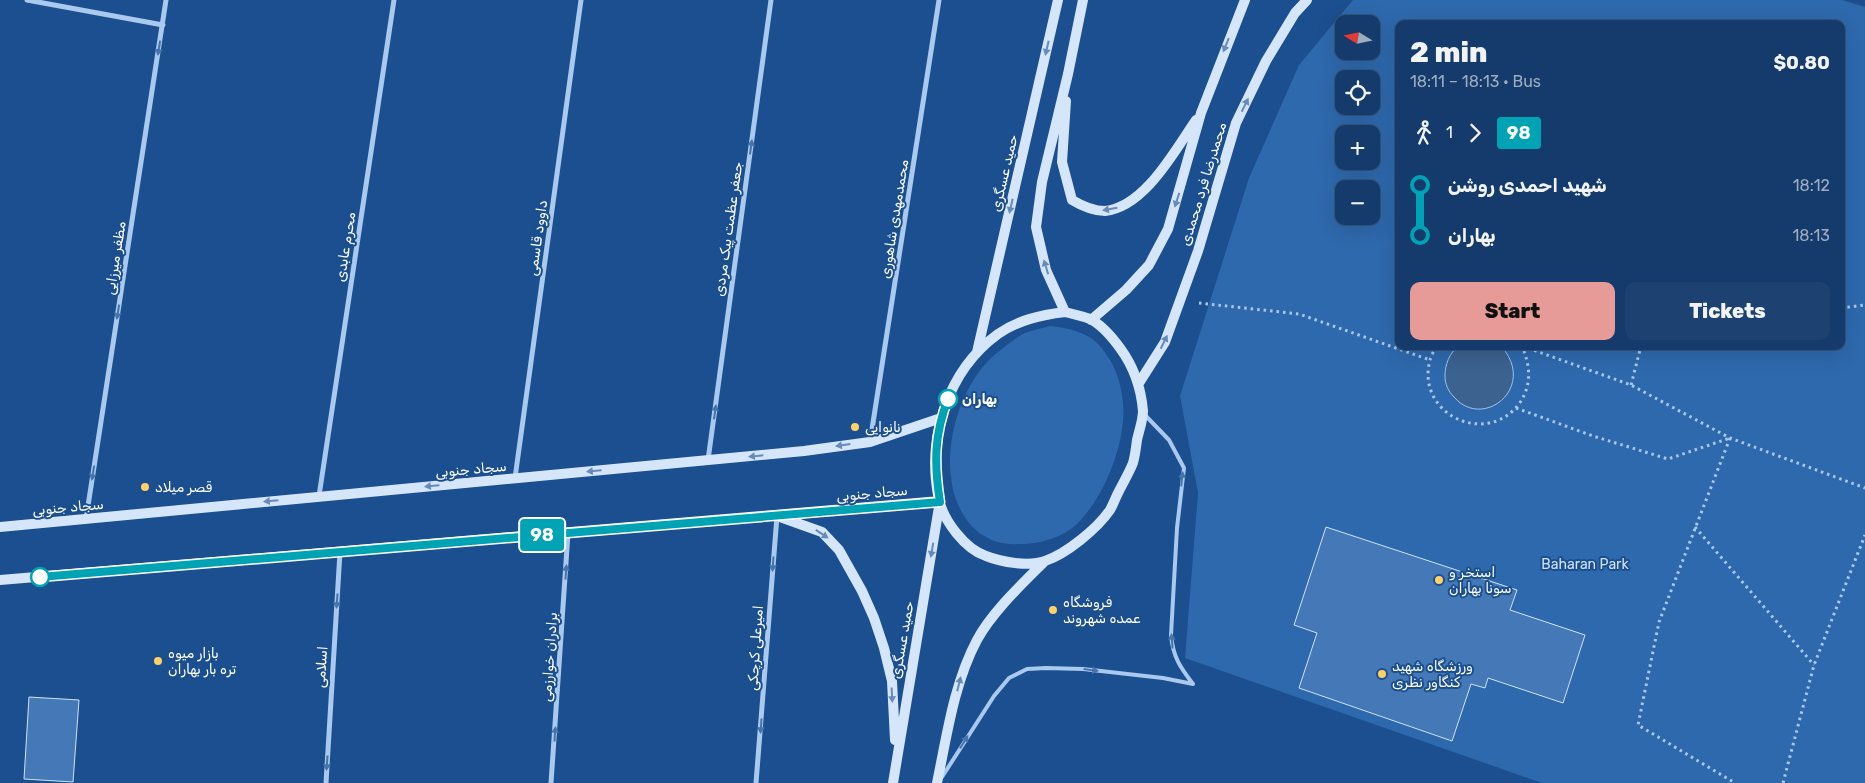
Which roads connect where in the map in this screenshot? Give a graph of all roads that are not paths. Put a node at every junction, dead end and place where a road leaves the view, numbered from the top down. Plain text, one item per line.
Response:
1 (27, 0) edge
2 (166, 0) edge
3 (394, 0) edge
4 (581, 0) edge
5 (771, 0) edge
6 (939, 0) edge
7 (1058, 0) edge
8 (1084, 0) edge
9 (1245, 0) edge
10 (1307, 0) edge
11 (163, 25) junction
12 (1068, 74) junction
13 (1201, 113) junction
14 (1065, 312) junction
15 (1092, 320) junction
16 (977, 353) junction
17 (1139, 383) junction
18 (1143, 413) junction
19 (940, 418) junction
20 (870, 442) junction
21 (708, 460) junction
22 (515, 478) junction
23 (319, 497) junction
24 (940, 502) junction
25 (777, 515) junction
26 (86, 519) junction
27 (0, 527) edge
28 (568, 533) junction
29 (340, 552) junction
30 (1044, 562) junction
31 (0, 580) edge
32 (896, 760) junction
33 (326, 783) edge
34 (551, 783) edge
35 (756, 783) edge
36 (893, 783) edge
37 (938, 783) edge

1 - 11 street
2 - 11 street, مظفر میرزایی
3 - 23 street, محرم عابدی
4 - 22 street, داوود قاسمی
21 -> 5 street, جعفر عظمت پیک مردی
6 - 20 street, محمدمهدی شاهوری
7 -> 16 main road, حمید عسگری
8 - 12 main road
9 -> 13 main road, محمدرضا فرد محمدی
17 -> 10 main road, محمدرضا فرد محمدی
11 -> 26 street, مظفر میرزایی
13 -> 12 main road
14 -> 12 main road
13 -> 15 main road, محمدرضا فرد محمدی
14 - 15 main road
14 - 16 main road
15 - 17 main road
16 - 19 main road
17 - 18 main road
18 - 30 main road
37 -> 18 lane
19 - 20 main road, سجاد جنوبی
19 - 24 main road
20 -> 21 main road, سجاد جنوبی
21 -> 22 main road, سجاد جنوبی
22 -> 23 main road, سجاد جنوبی
23 -> 26 main road, سجاد جنوبی
24 - 25 main road, سجاد جنوبی
24 - 30 main road
24 -> 32 main road, حمید عسگری
25 - 28 main road, سجاد جنوبی
25 -> 32 main road
25 -> 35 street, امیرعلی کرچکی
26 - 27 main road, سجاد جنوبی
28 - 29 main road, سجاد جنوبی
34 -> 28 street, برادران خوارزمی
29 - 31 main road, سجاد جنوبی
29 -> 33 street, اسلامی
37 -> 30 main road
32 - 36 main road, حمید عسگری

